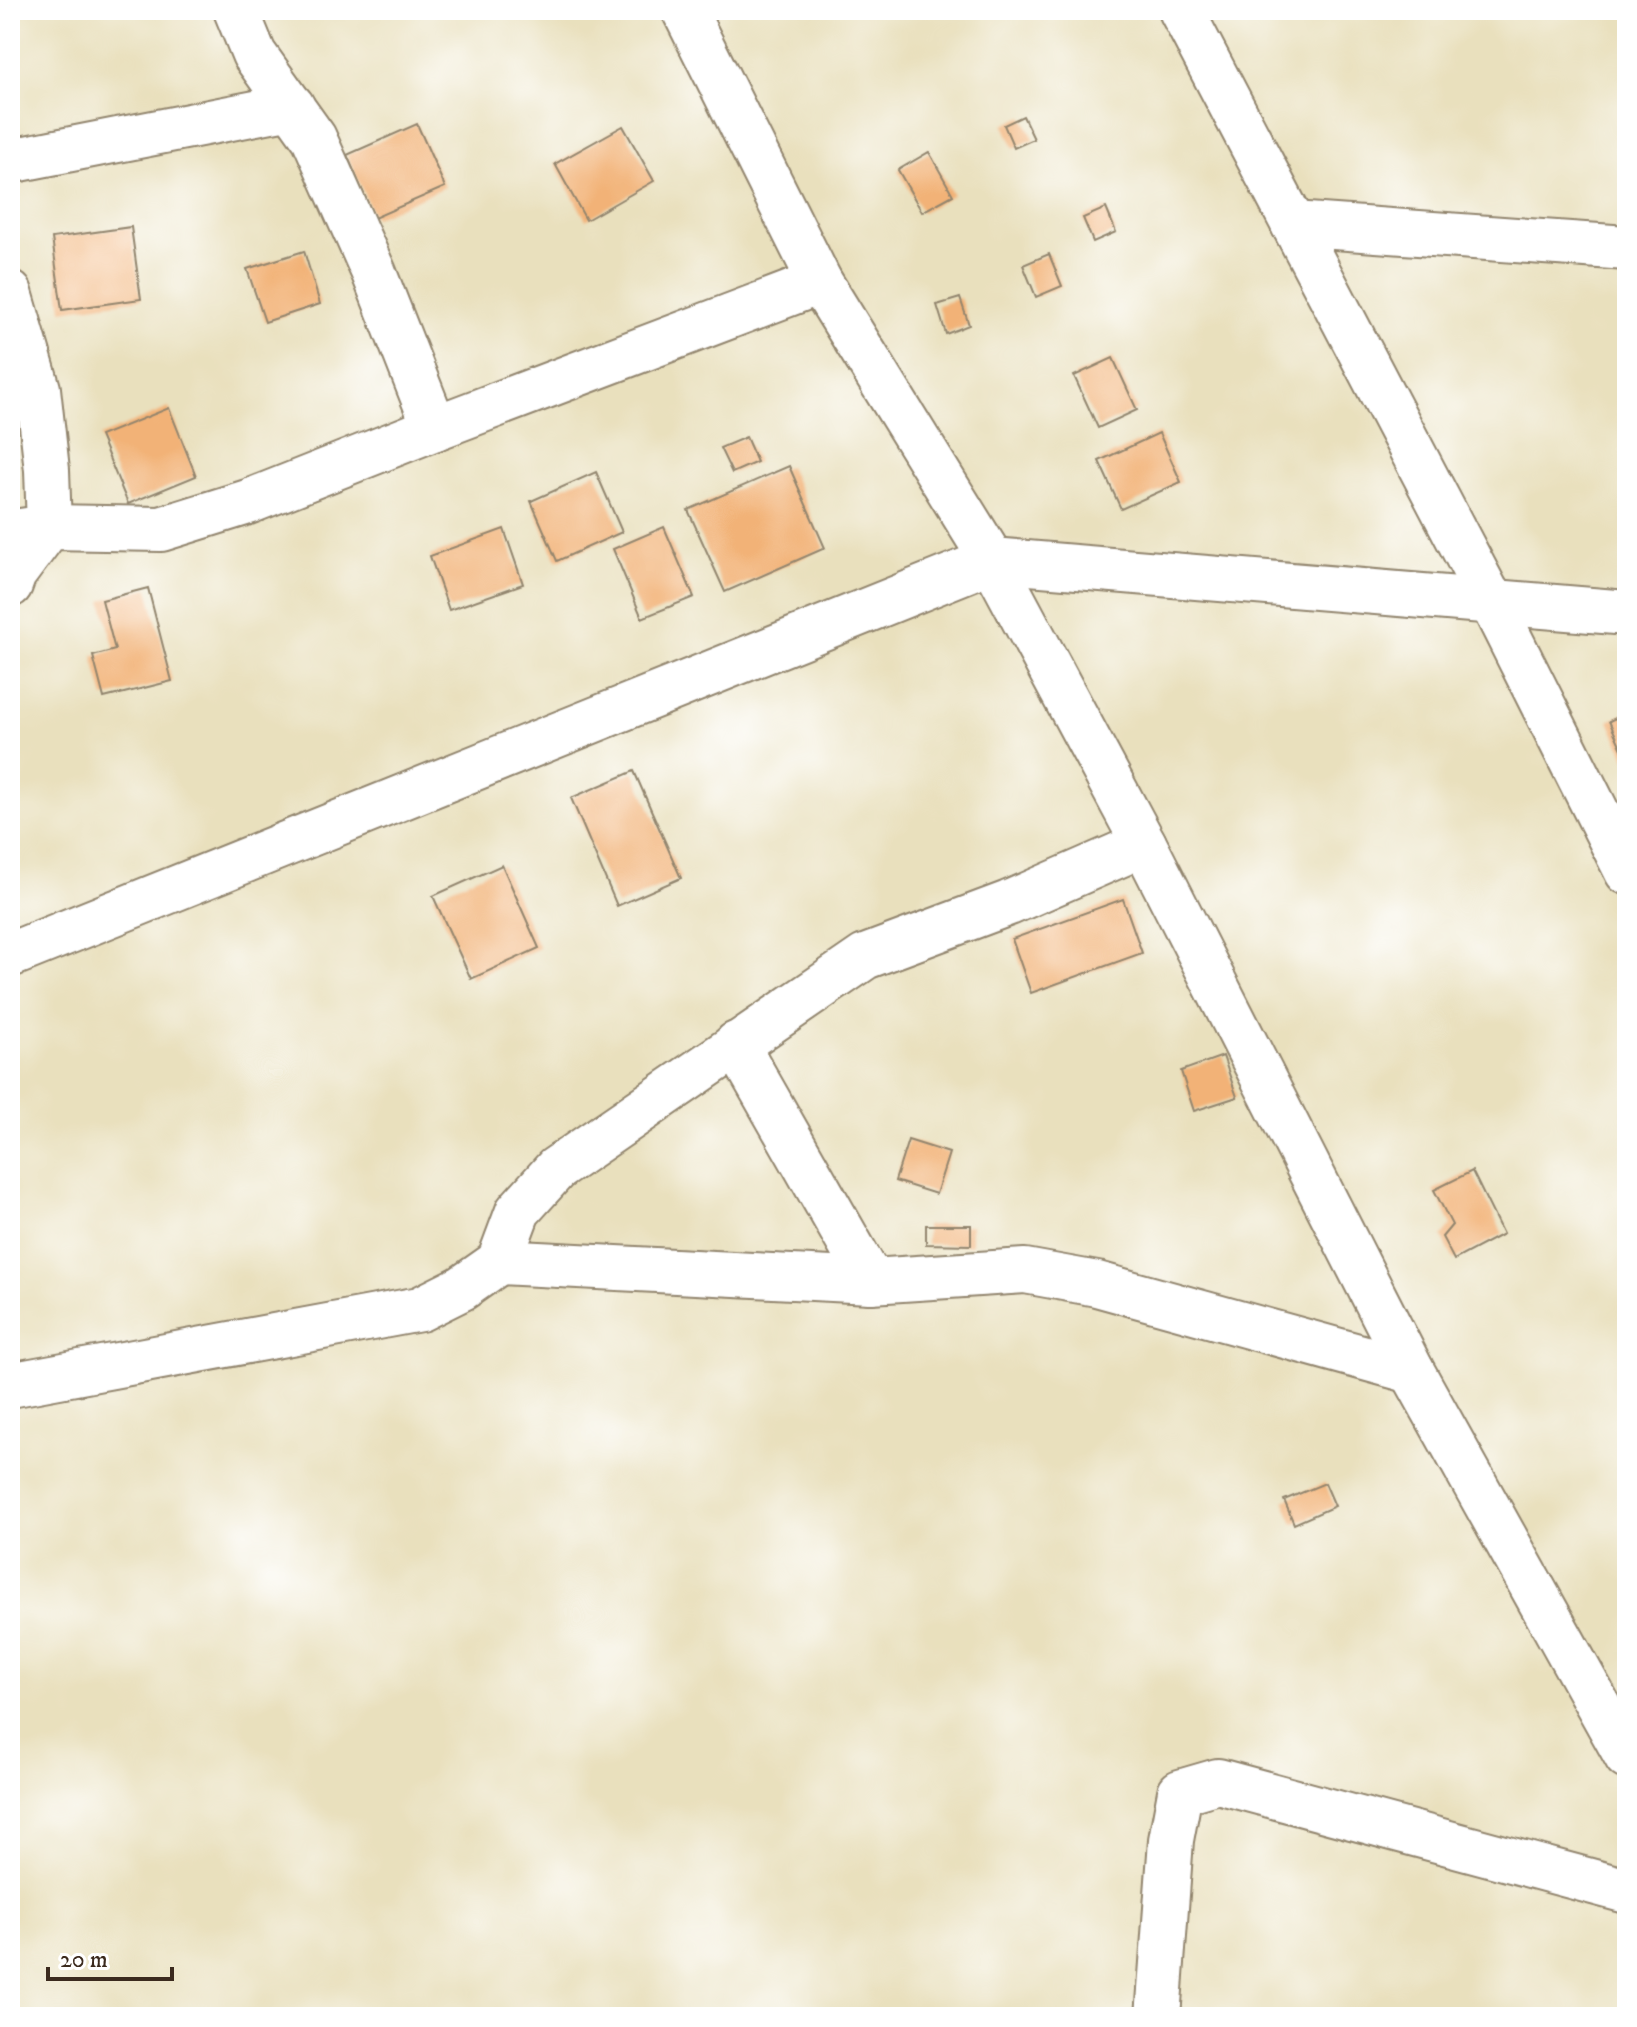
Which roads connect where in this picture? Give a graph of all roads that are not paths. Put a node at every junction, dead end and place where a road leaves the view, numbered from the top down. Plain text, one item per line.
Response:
1 (236, 10) edge
2 (684, 10) edge
3 (1181, 10) edge
4 (292, 106) junction
5 (10, 161) edge
6 (1293, 224) junction
7 (1627, 248) edge
8 (820, 282) junction
9 (10, 293) edge
10 (435, 428) junction
11 (30, 529) edge
12 (992, 560) junction
13 (10, 585) edge
14 (1492, 603) junction
15 (1627, 613) edge
16 (1144, 844) junction
17 (1627, 872) edge
18 (10, 955) edge
19 (736, 1044) junction
20 (499, 1262) junction
21 (871, 1281) junction
22 (1412, 1371) junction
23 (10, 1385) edge
24 (1627, 1757) edge
25 (1627, 1891) edge
26 (1158, 2017) edge

1 - 4 street
2 - 8 street
3 - 6 street
4 - 5 street
4 - 10 street
6 - 7 street
6 - 14 street
8 - 10 street
8 - 12 street
9 - 11 street
10 - 11 street
11 - 13 street
12 - 14 street
12 - 16 street
12 - 18 street
14 - 15 street
14 - 17 street
16 - 19 street
16 - 22 street
19 - 20 street
19 - 21 street
20 - 21 street
20 - 23 street
21 - 22 street
22 - 24 street
25 - 26 street

